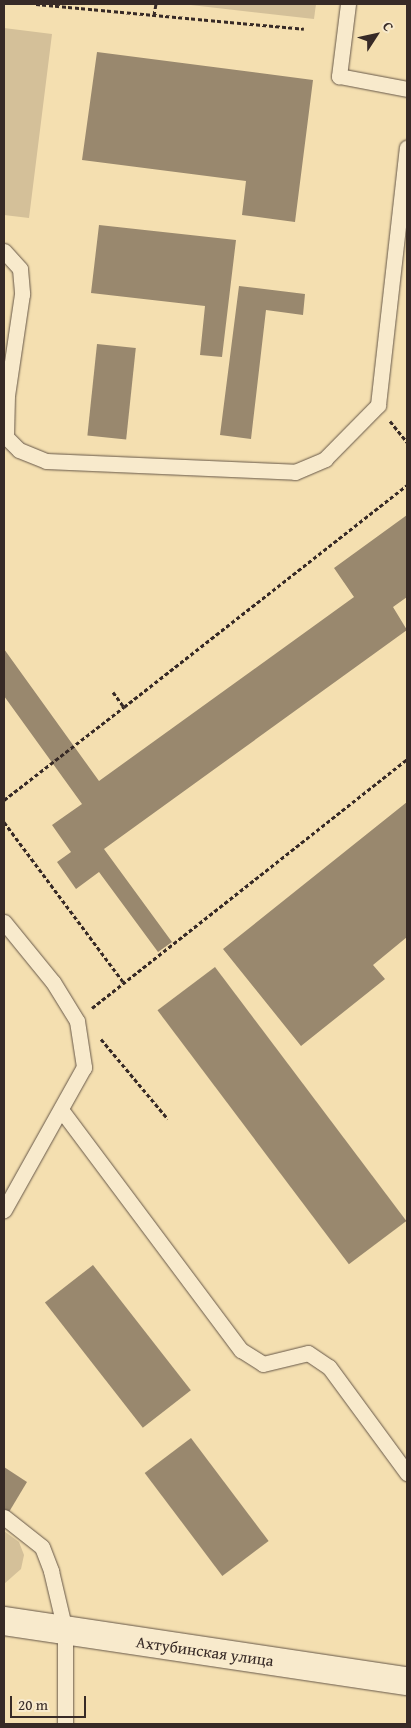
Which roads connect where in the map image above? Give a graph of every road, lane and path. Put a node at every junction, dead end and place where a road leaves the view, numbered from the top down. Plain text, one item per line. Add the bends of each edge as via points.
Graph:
1 (36, 4) edge
2 (156, 4) edge
3 (348, 4) edge
4 (154, 14) junction
5 (304, 29) dead end
6 (407, 89) edge
7 (407, 148) edge
8 (4, 251) edge
9 (379, 407) junction
10 (407, 442) edge
11 (407, 485) edge
12 (113, 692) dead end
13 (124, 707) junction
14 (407, 759) edge
15 (4, 800) edge
16 (4, 822) edge
17 (4, 922) edge
18 (124, 983) junction
19 (88, 1011) dead end
20 (94, 1031) dead end
21 (62, 1111) junction
22 (168, 1119) dead end
23 (4, 1210) edge
24 (407, 1473) edge
25 (4, 1517) edge
26 (4, 1621) edge
27 (65, 1630) junction
28 (407, 1681) edge
29 (65, 1724) edge

1 - 4 path
2 - 4 path
3 - 6 lane via 339,76
4 - 5 path
7 - 9 lane
8 - 9 lane via 20,269 6,437 19,450 46,461 295,472 324,459
9 - 10 path
11 - 13 path
12 - 13 path
13 - 15 path
14 - 18 path
16 - 18 path
17 - 21 lane via 53,982 77,1021 84,1067
18 - 19 path
20 - 22 path
21 - 23 lane
21 - 24 lane via 241,1350 263,1364 308,1353 329,1367
25 - 27 lane via 42,1547
26 - 27 street, Ахтубинская улица
27 - 28 street, Ахтубинская улица
27 - 29 lane

